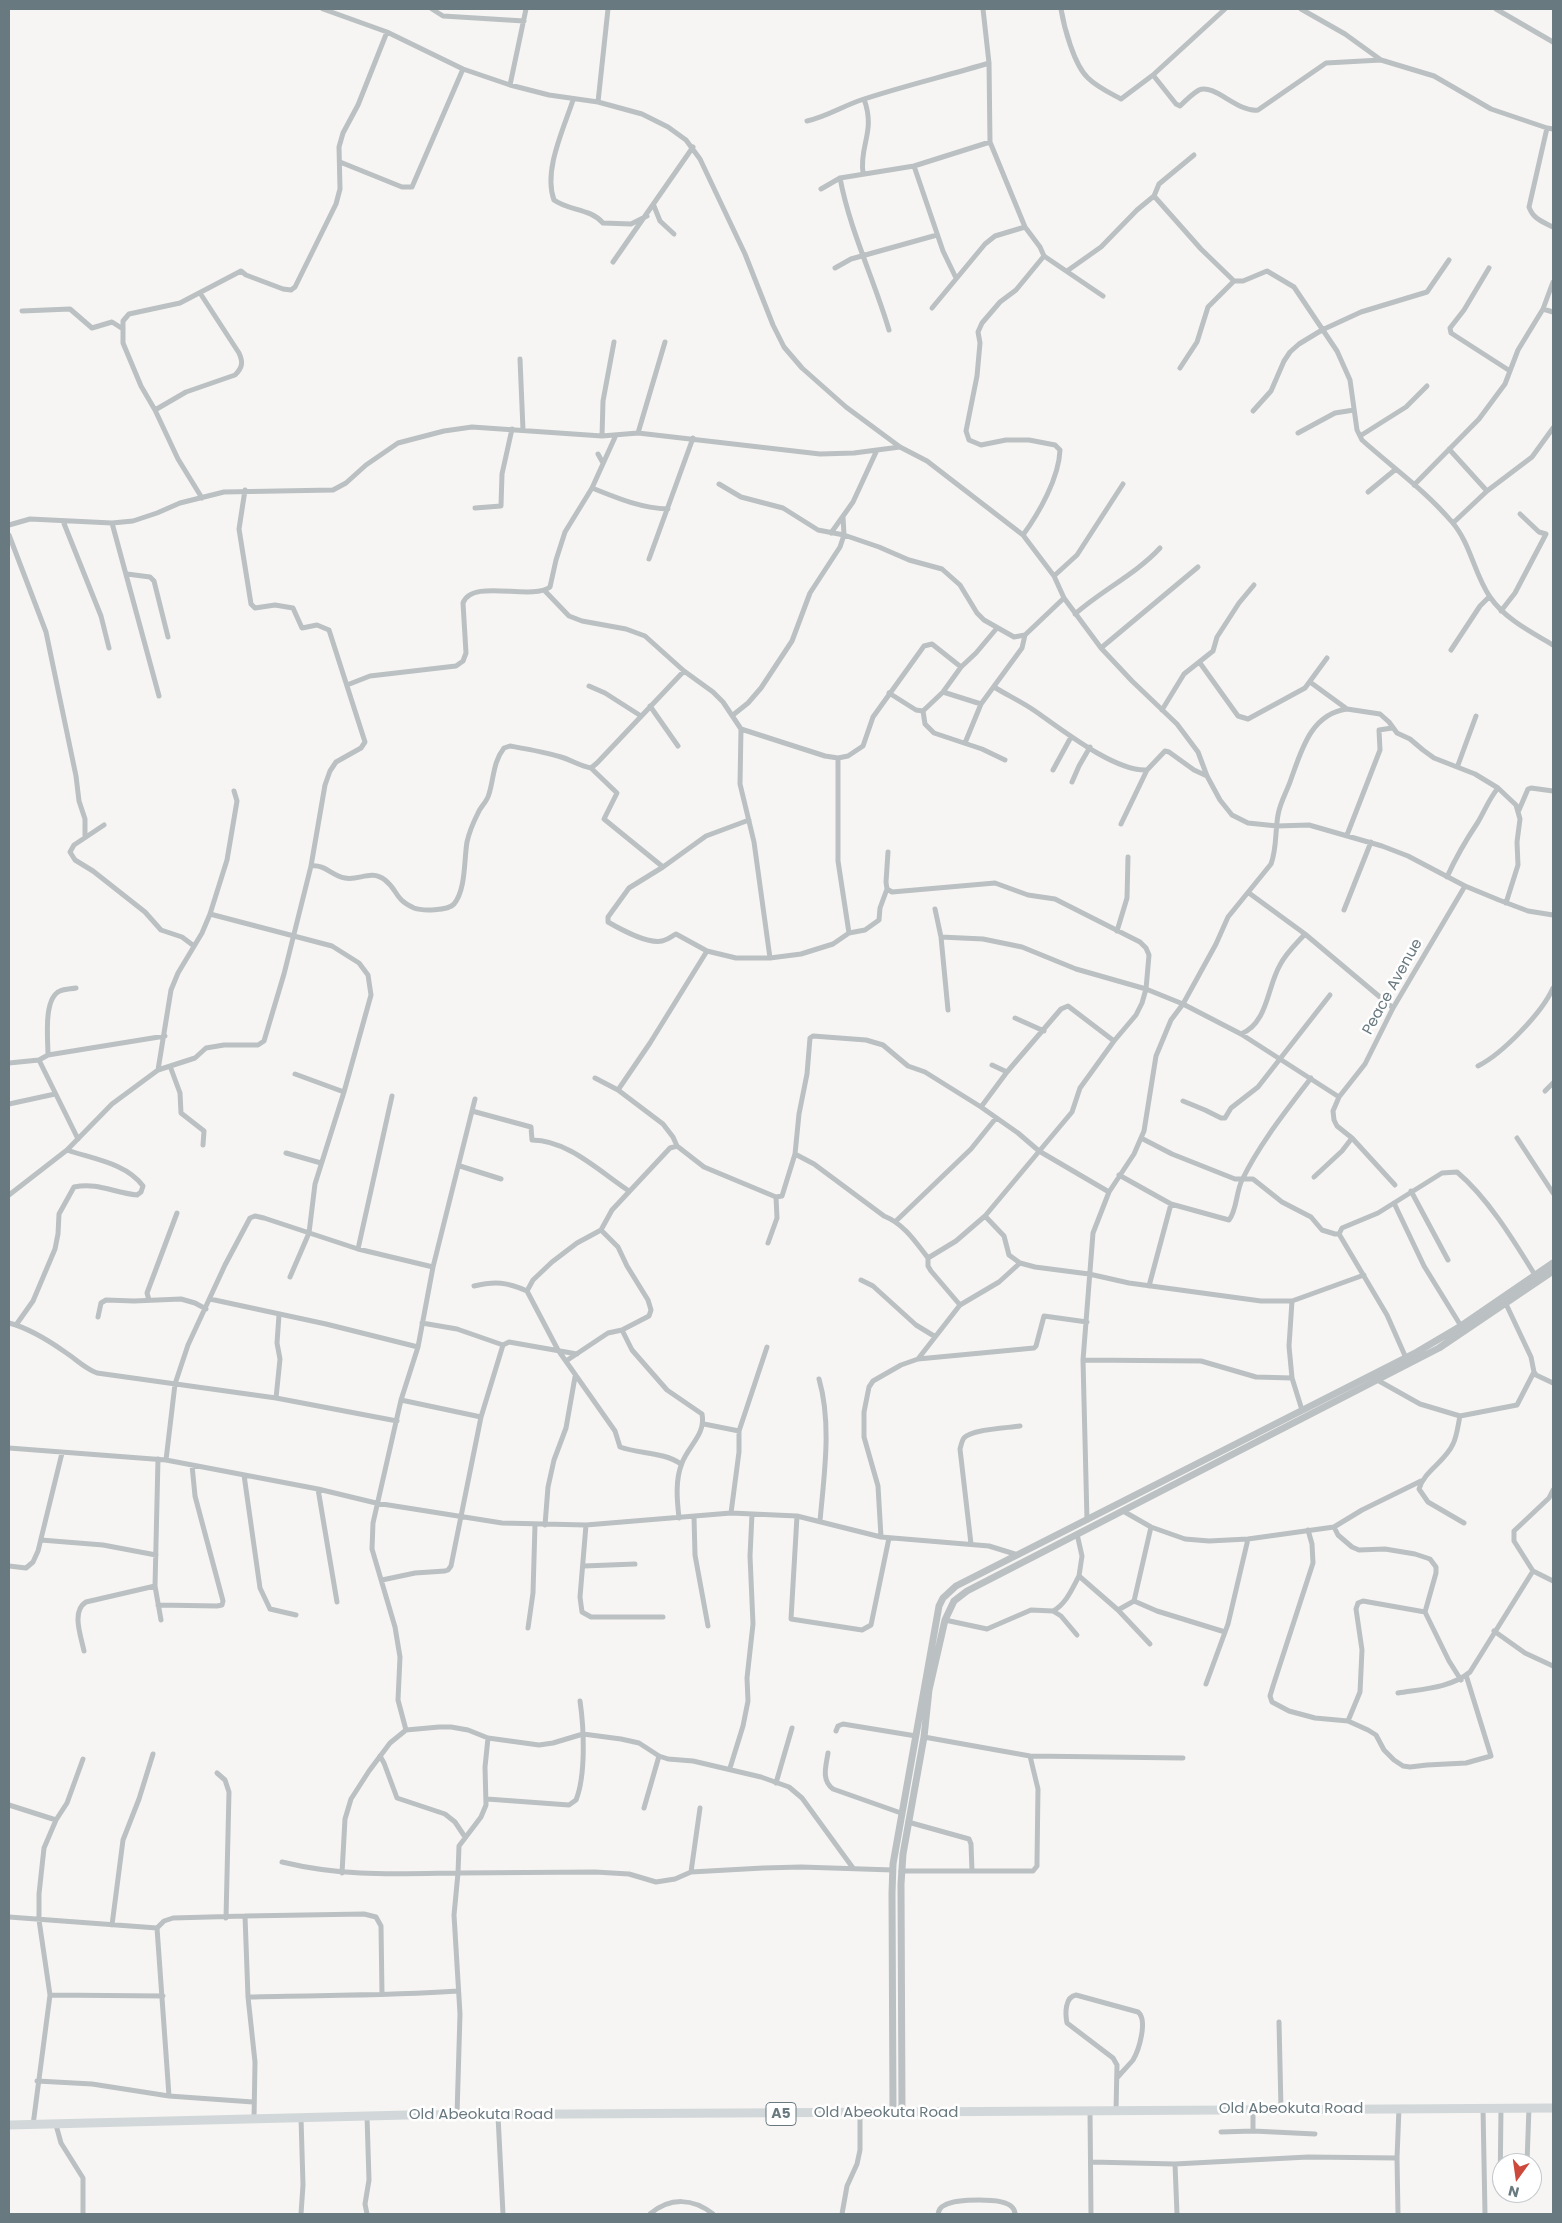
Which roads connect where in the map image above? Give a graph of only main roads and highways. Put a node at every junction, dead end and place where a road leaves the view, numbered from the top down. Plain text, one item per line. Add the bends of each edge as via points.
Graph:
1 (1553, 2108) edge
2 (9, 2125) edge

1 - 2 highway, Old Abeokuta Road / A5 via 457,2115

